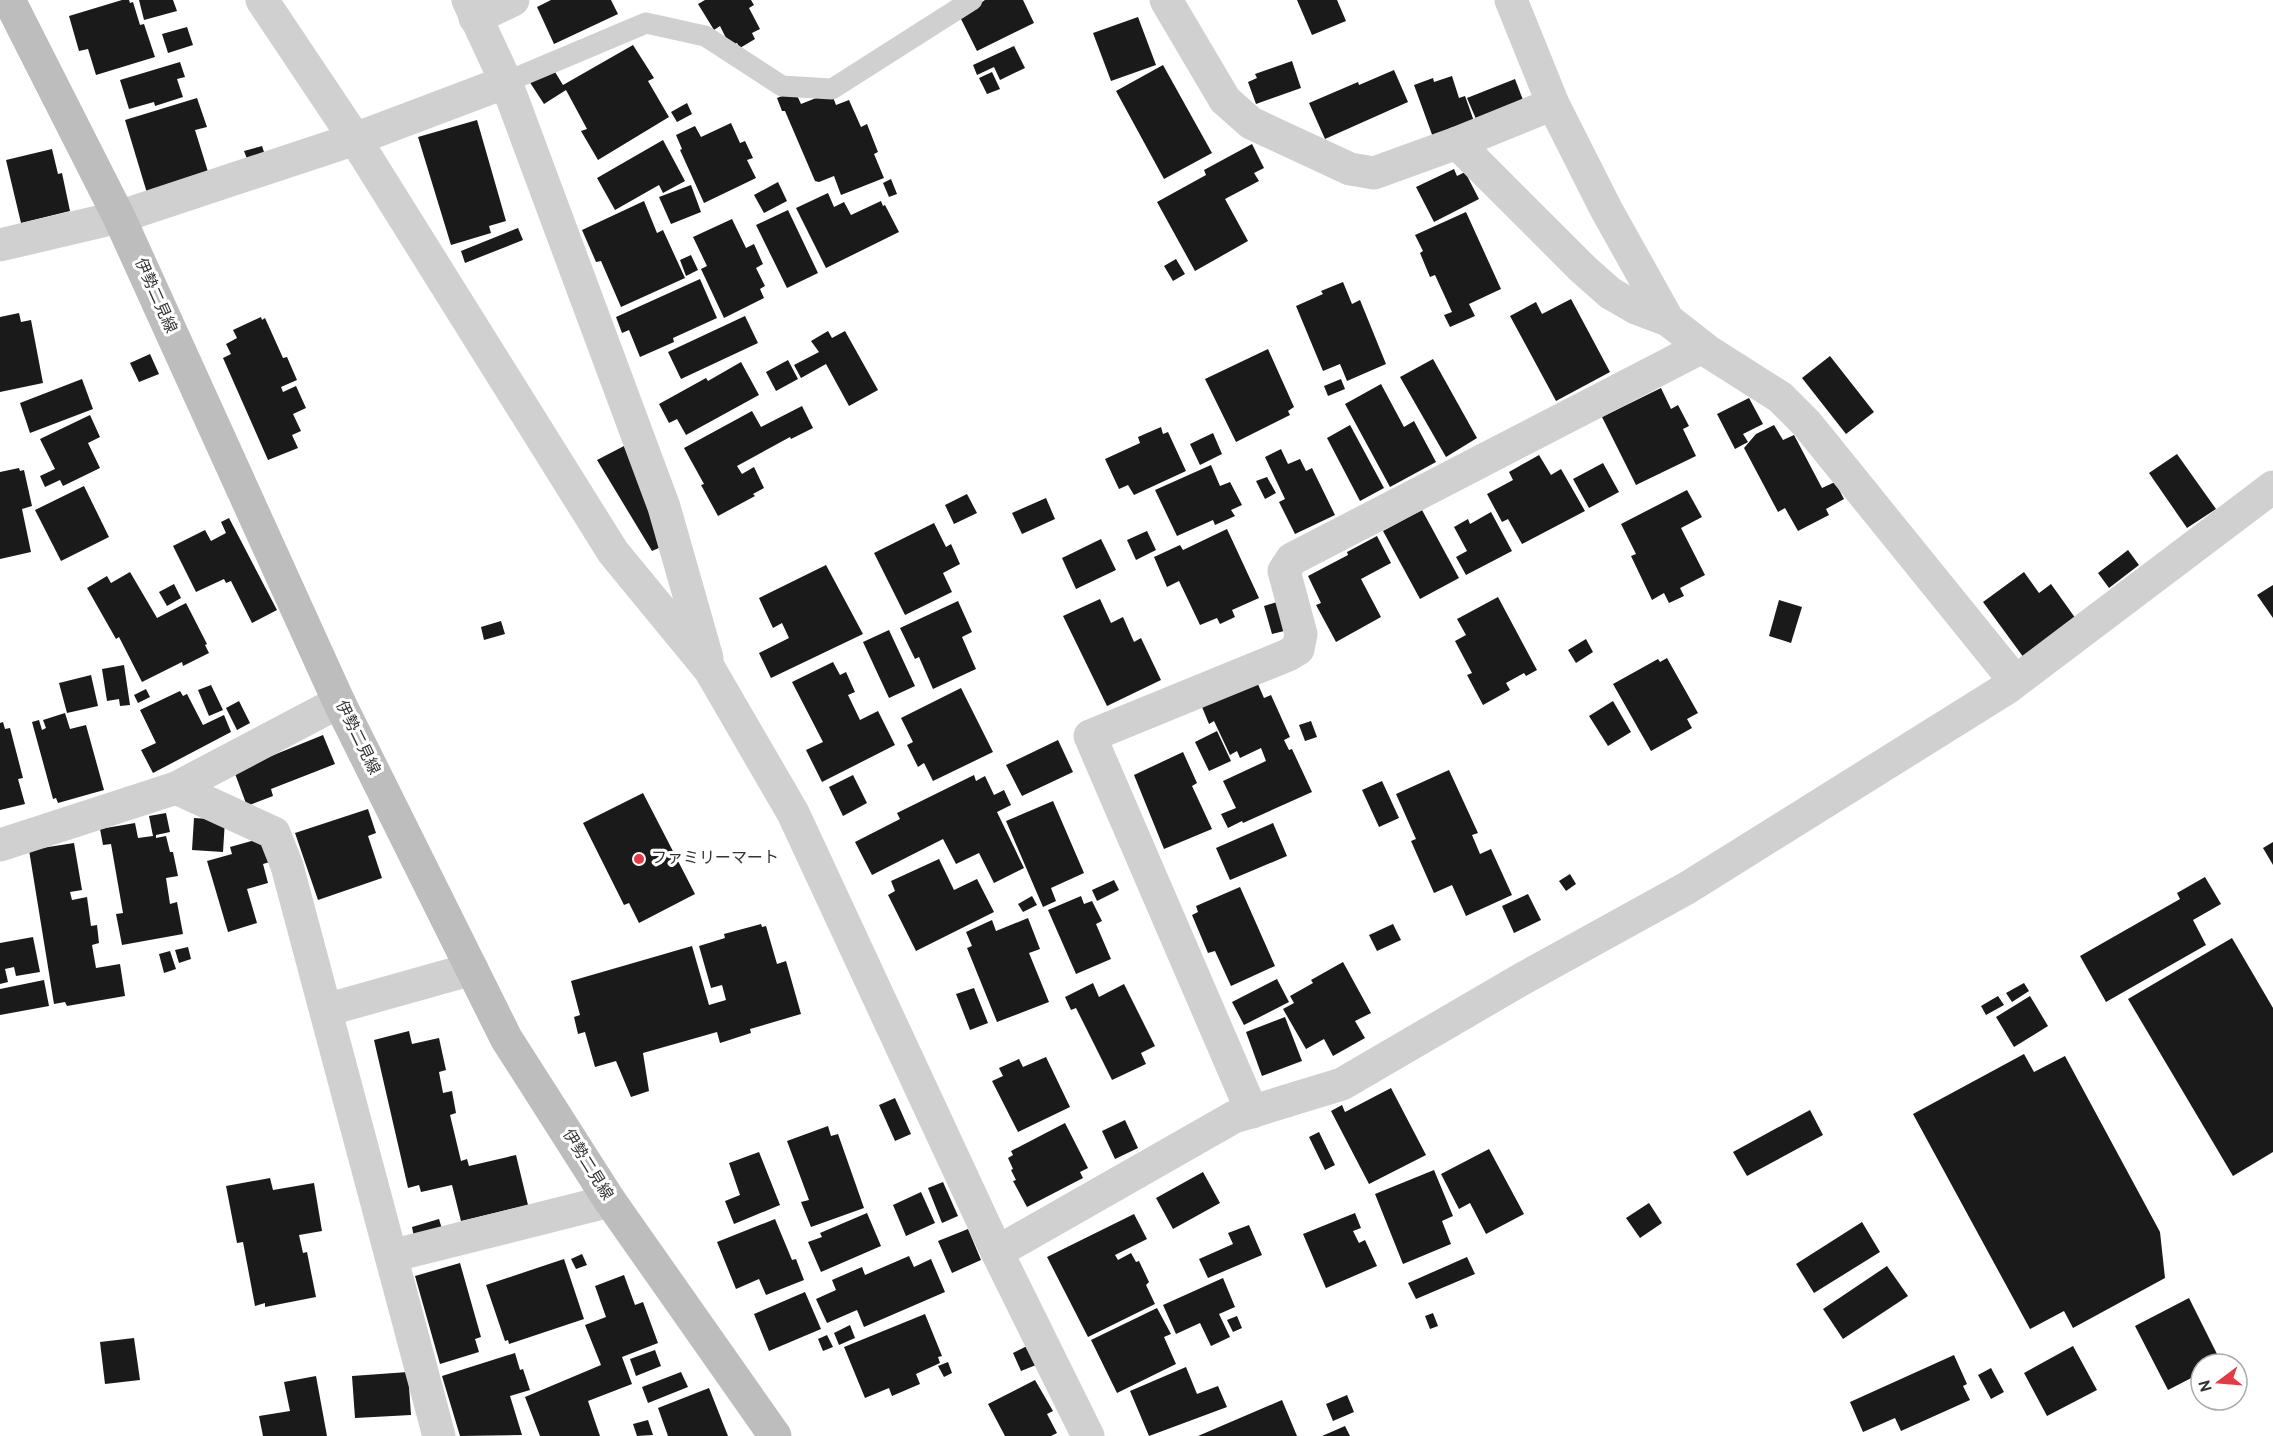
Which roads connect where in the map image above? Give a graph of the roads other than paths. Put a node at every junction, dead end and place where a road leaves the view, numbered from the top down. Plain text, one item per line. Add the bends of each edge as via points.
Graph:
1 (9, 0) edge
2 (262, 0) edge
3 (513, 0) edge
4 (972, 0) edge
5 (1166, 0) edge
6 (1511, 0) edge
7 (472, 9) edge
8 (506, 82) junction
9 (1553, 104) junction
10 (355, 139) junction
11 (1457, 143) junction
12 (119, 217) junction
13 (0, 244) edge
14 (1668, 320) junction
15 (1702, 347) junction
16 (2273, 487) edge
17 (710, 670) junction
18 (2015, 681) junction
19 (339, 702) junction
20 (176, 788) junction
21 (0, 845) edge
22 (472, 969) junction
23 (326, 1010) junction
24 (1252, 1112) junction
25 (610, 1201) junction
26 (997, 1252) junction
27 (391, 1256) junction
28 (439, 1436) edge
29 (775, 1436) edge
30 (1089, 1436) edge

1 - 12 main road, 伊勢二見線
2 - 10 street
3 - 7 street
4 - 8 lane via 832,89 782,86 705,36 646,23
5 - 11 street via 1225,100 1251,123 1350,169 1374,173
6 - 9 street
7 - 8 street
8 - 10 street
8 - 17 street via 664,507
9 - 11 street
9 - 14 street
10 - 12 street
10 - 17 street via 613,552
11 - 14 street via 1610,293
12 - 13 street
12 - 19 main road, 伊勢二見線
14 - 15 street
15 - 18 street via 1780,397 1807,424
15 - 24 street via 1292,559 1284,571 1301,634 1298,649 1090,736
16 - 18 street
17 - 26 street via 793,813
18 - 24 street via 1686,888 1342,1084
19 - 20 street
19 - 22 main road, 伊勢二見線
20 - 21 street
20 - 23 street via 274,833 287,866
22 - 23 street
22 - 25 main road, 伊勢二見線 via 506,1038
23 - 27 street
24 - 26 street via 1234,1117
25 - 27 street
25 - 29 main road, 伊勢二見線
26 - 30 street
27 - 28 street

